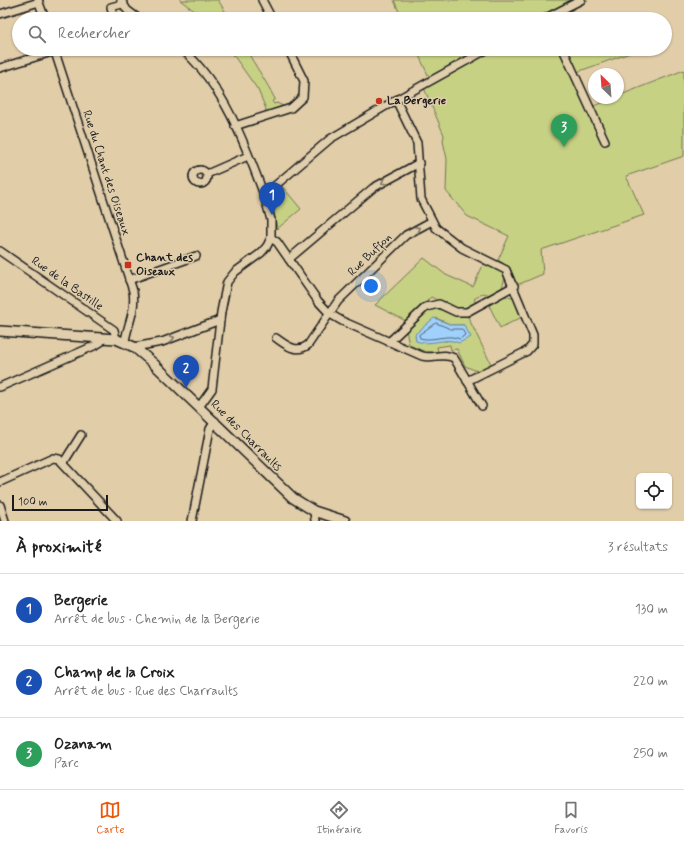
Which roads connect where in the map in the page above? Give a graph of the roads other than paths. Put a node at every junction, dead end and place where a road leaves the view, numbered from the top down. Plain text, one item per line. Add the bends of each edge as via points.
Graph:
1 (262, 0) edge
2 (582, 0) edge
3 (39, 1) edge
4 (122, 2) edge
5 (42, 12) edge
6 (111, 12) edge
7 (132, 12) edge
8 (268, 12) edge
9 (559, 12) edge
10 (0, 14) edge
11 (37, 56) edge
12 (57, 56) edge
13 (189, 56) edge
14 (292, 56) edge
15 (475, 56) edge
16 (566, 56) edge
17 (0, 68) edge
18 (396, 100) junction
19 (235, 126) junction
20 (605, 141) dead end
21 (248, 156) junction
22 (418, 163) junction
23 (207, 174) dead end
24 (264, 196) junction
25 (432, 221) junction
26 (271, 238) junction
27 (0, 250) edge
28 (196, 256) dead end
29 (289, 259) junction
30 (129, 280) junction
31 (514, 286) junction
32 (330, 314) junction
33 (220, 320) junction
34 (127, 327) junction
35 (0, 331) edge
36 (102, 338) junction
37 (119, 338) junction
38 (276, 338) dead end
39 (389, 342) junction
40 (134, 347) junction
41 (467, 381) junction
42 (0, 387) edge
43 (482, 406) dead end
44 (199, 407) junction
45 (215, 421) junction
46 (80, 435) dead end
47 (64, 462) junction
48 (0, 482) edge
49 (0, 505) edge
50 (314, 511) junction
51 (5, 521) edge
52 (117, 521) edge
53 (192, 521) edge
54 (315, 521) edge
55 (346, 521) edge

1 - 8 street
2 - 9 street
3 - 5 street
3 - 10 street
4 - 6 street via 110,8
4 - 7 street
11 - 17 street
12 - 30 street, Rue du Chant des Oiseaux
13 - 19 street via 210,79
14 - 19 street via 304,81 303,96 291,108
15 - 18 street
16 - 20 street
18 - 22 street via 417,143
18 - 24 street via 330,139
19 - 21 street
21 - 23 street
21 - 24 street
22 - 25 street via 421,199
22 -> 29 street via 373,188
24 - 26 street via 271,220
25 - 31 street via 436,228 462,248 502,266
32 -> 25 street, Rue Buffon via 338,301 406,235
26 - 29 street
26 - 33 street via 261,253 230,276 225,288
27 - 37 street, Rue de la Bastille via 114,330
28 - 30 street
29 - 32 street
30 - 34 street, Rue du Chant des Oiseaux via 135,301
31 - 39 street via 467,312 456,312 439,304 426,307
31 - 41 street via 533,335 533,344 527,351
32 - 38 street, Rue Buffon via 308,345 303,348 293,349
32 - 39 street
40 -> 33 street via 162,342
33 - 44 street via 212,389
34 - 37 street, Rue du Chant des Oiseaux
34 - 37 street
35 - 36 street, Rue des Charraults
36 - 37 street, Rue des Charraults
36 - 42 street via 96,345
37 - 40 street, Rue des Charraults
39 - 41 street via 426,358 450,356 458,362
40 - 44 street, Rue des Charraults
41 - 43 street
44 - 45 street, Rue des Charraults
45 - 50 street, Rue des Charraults via 284,490
45 - 53 street via 210,429
46 - 47 street
47 - 48 street via 59,458 53,458
47 - 52 street
49 - 51 street
50 - 54 street
50 - 55 street, Rue des Charraults

